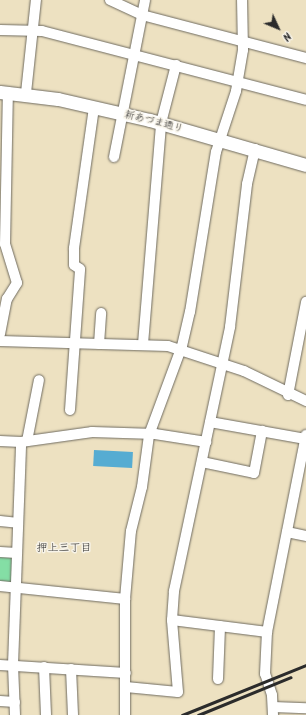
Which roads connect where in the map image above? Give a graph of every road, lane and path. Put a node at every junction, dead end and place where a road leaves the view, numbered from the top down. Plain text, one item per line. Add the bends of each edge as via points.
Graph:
1 (36, 0) edge
2 (110, 0) edge
3 (145, 0) edge
4 (242, 0) edge
5 (142, 15) junction
6 (32, 29) junction
7 (0, 30) edge
8 (244, 42) junction
9 (133, 55) junction
10 (306, 58) edge
11 (176, 66) junction
12 (237, 82) junction
13 (4, 92) edge
14 (26, 93) junction
15 (306, 100) edge
16 (94, 107) junction
17 (120, 113) junction
18 (161, 123) junction
19 (221, 140) junction
20 (255, 149) junction
21 (114, 157) dead end
22 (306, 165) edge
23 (3, 208) edge
24 (3, 244) edge
25 (306, 302) edge
26 (101, 313) dead end
27 (0, 334) edge
28 (0, 341) edge
29 (75, 344) junction
30 (99, 344) junction
31 (142, 344) junction
32 (180, 349) junction
33 (222, 363) junction
34 (39, 380) dead end
35 (288, 395) junction
36 (306, 401) edge
37 (70, 410) dead end
38 (210, 422) junction
39 (262, 431) junction
40 (149, 435) junction
41 (306, 437) edge
42 (0, 441) edge
43 (24, 441) junction
44 (206, 442) junction
45 (202, 462) junction
46 (0, 521) edge
47 (18, 522) junction
48 (287, 532) junction
49 (306, 536) edge
50 (0, 552) edge
51 (17, 553) junction
52 (0, 586) edge
53 (16, 587) junction
54 (125, 599) junction
55 (172, 620) junction
56 (220, 626) junction
57 (267, 632) junction
58 (0, 665) edge
59 (13, 665) junction
60 (44, 667) junction
61 (71, 669) junction
62 (126, 673) junction
63 (218, 679) dead end
64 (126, 687) junction
65 (0, 701) edge
66 (15, 702) junction
67 (306, 708) edge
68 (272, 711) edge
69 (15, 715) edge
70 (46, 715) edge
71 (73, 715) edge
72 (125, 715) edge

1 - 6 street
2 - 5 street
3 - 5 street
4 - 8 street
5 - 8 street
5 - 9 street
6 - 7 street
6 - 9 street
6 - 14 street
8 - 10 street
8 - 12 street
9 - 11 street
9 - 17 street
11 - 12 street
11 - 18 street
12 - 15 street
12 - 19 street
13 - 14 street, 新あづま通り
13 - 23 street
14 - 16 street, 新あづま通り
16 - 17 street, 新あづま通り
16 - 29 street via 74,248 74,265 80,269
17 - 18 street, 新あづま通り
17 - 21 street
18 - 19 street, 新あづま通り
18 - 31 street
19 - 20 street, 新あづま通り
19 - 32 street via 216,152 190,312
20 - 22 street, 新あづま通り
20 - 33 street
23 - 24 street
24 - 27 street via 17,283 7,299
25 - 35 street
26 - 30 street
28 - 29 street
29 - 30 street
29 - 37 street
30 - 31 street
31 - 32 street
32 - 33 street
32 - 40 street
33 - 35 street
33 - 38 street
34 - 43 street
35 - 36 street
38 - 39 street
38 - 44 street
39 - 41 street
39 - 45 street via 254,473
40 - 43 street via 92,432
40 - 44 street
40 - 54 street via 142,488 131,531
41 - 48 street
42 - 43 street
43 - 47 street
44 - 45 street
45 - 55 street via 177,576
46 - 47 street
47 - 51 street
48 - 49 street
48 - 57 street
50 - 51 street
51 - 53 street
52 - 53 street
53 - 54 street
53 - 59 street
54 - 62 street
55 - 56 street
55 - 64 street via 178,692
56 - 57 street
56 - 63 street
57 - 68 street via 265,674
58 - 59 street
59 - 60 street
59 - 66 street
60 - 61 street
60 - 70 street
61 - 62 street
61 - 71 street
62 - 64 street
64 - 72 street
65 - 66 street
66 - 69 street
67 - 68 street

